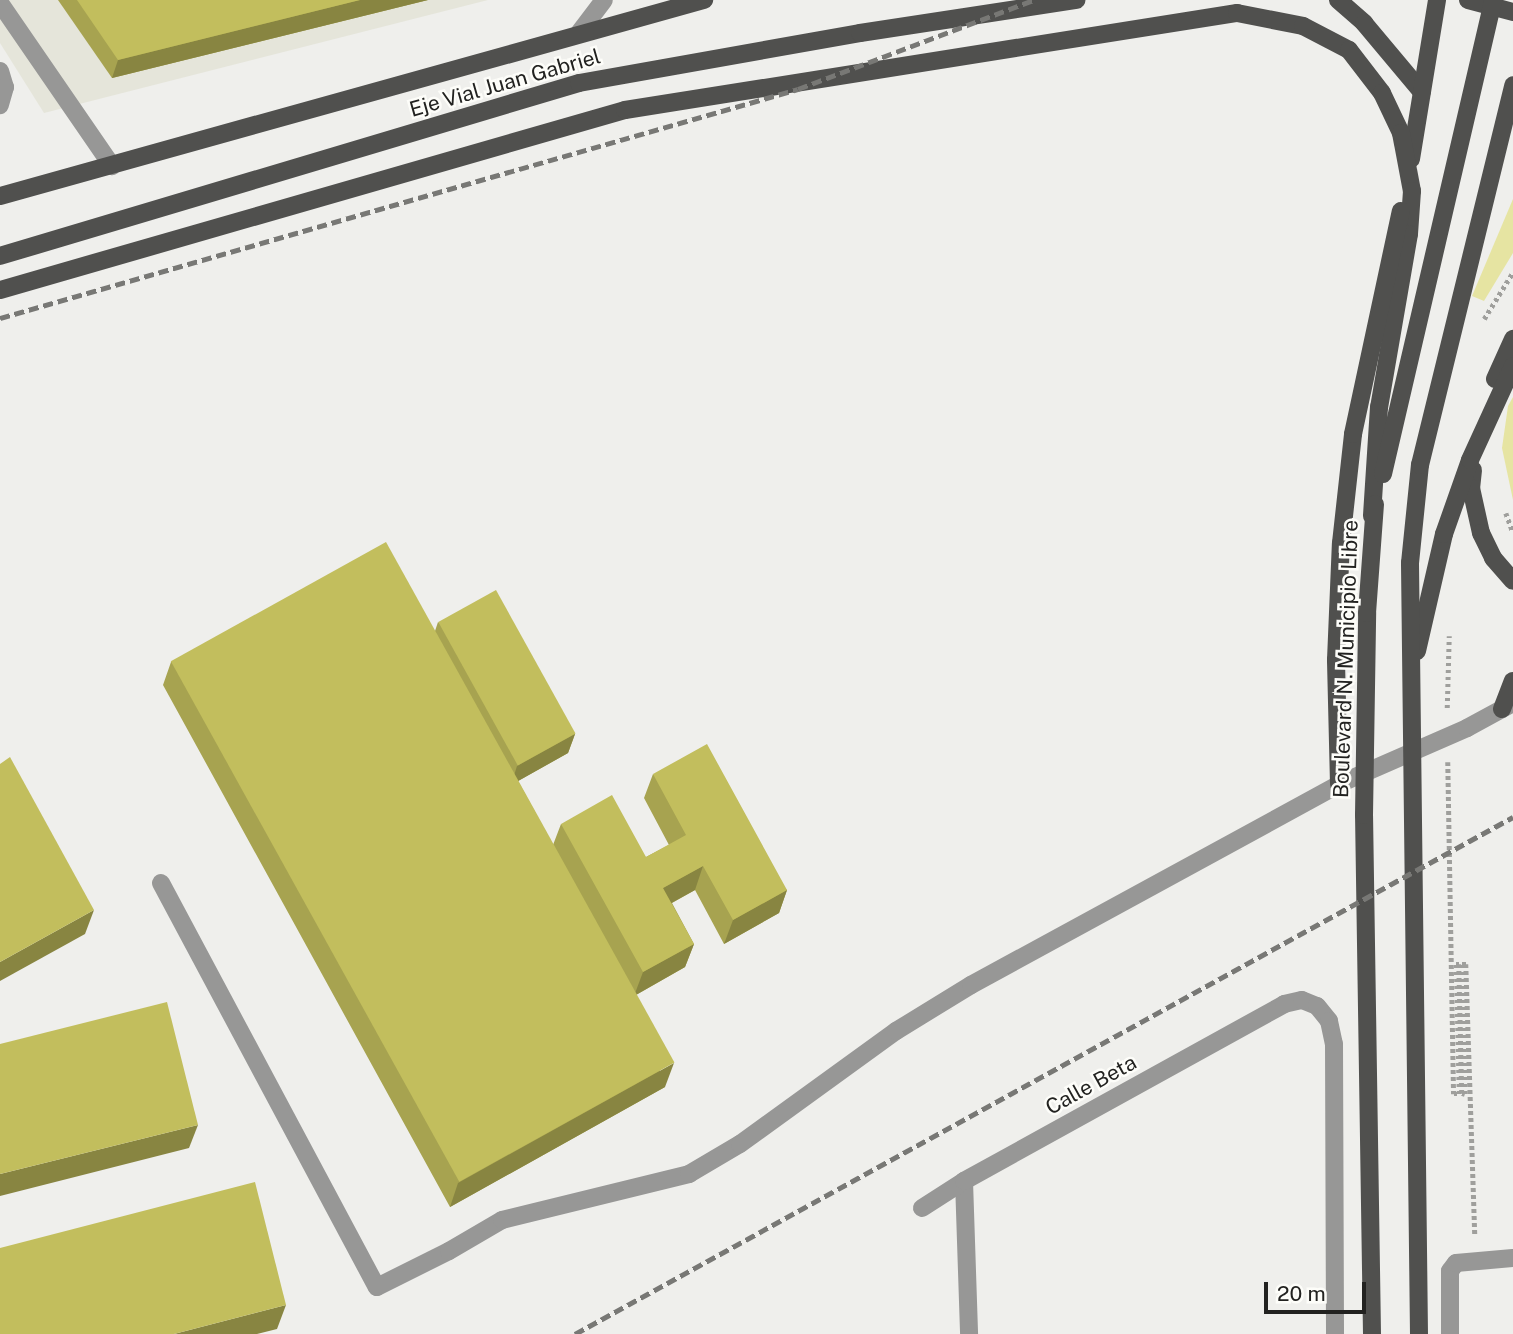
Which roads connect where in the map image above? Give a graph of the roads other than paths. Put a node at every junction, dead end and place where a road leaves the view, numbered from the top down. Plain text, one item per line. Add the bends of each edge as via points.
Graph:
1 (604, 0) edge
2 (704, 0) edge
3 (1076, 0) edge
4 (1338, 0) edge
5 (1437, 0) edge
6 (1468, 0) edge
7 (1493, 0) edge
8 (0, 3) edge
9 (1513, 12) edge
10 (579, 33) junction
11 (0, 72) edge
12 (1513, 85) edge
13 (1422, 92) junction
14 (0, 105) edge
15 (112, 166) junction
16 (0, 196) edge
17 (0, 256) edge
18 (0, 290) edge
19 (1513, 339) edge
20 (1513, 366) edge
21 (1372, 516) junction
22 (1511, 582) edge
23 (1513, 681) edge
24 (1410, 682) junction
25 (1508, 706) edge
26 (1339, 784) junction
27 (161, 883) dead end
28 (964, 1181) junction
29 (922, 1208) dead end
30 (1513, 1258) edge
31 (969, 1334) edge
32 (1335, 1334) edge
33 (1372, 1334) edge
34 (1419, 1334) edge
35 (1450, 1334) edge

1 - 10 street
2 - 10 main road, Eje Vial Juan Gabriel
3 - 17 main road, Eje Vial Juan Gabriel via 579,83
4 - 13 main road via 1364,23
5 - 13 main road
6 - 9 main road
7 - 21 main road, Boulevard N. Municipio Libre
8 - 15 street
10 - 15 main road, Eje Vial Juan Gabriel
11 - 14 street via 5,87
12 - 24 main road via 1420,465 1410,563
13 - 26 main road via 1390,273 1353,434 1341,543 1336,660
15 - 16 main road, Eje Vial Juan Gabriel
18 - 21 main road via 625,110 1237,13 1303,26 1349,50 1382,93 1401,133 1412,191 1409,234 1379,407
19 - 22 main road via 1479,423 1471,488 1481,533
20 - 24 main road via 1470,460 1444,534
21 - 33 main road, Boulevard N. Municipio Libre via 1364,816
23 - 25 main road
24 - 34 main road
25 - 26 street
26 - 27 street via 971,985 896,1031 740,1144 689,1174 502,1220 377,1287
28 - 29 street, Calle Beta
28 - 31 street
28 - 32 street, Calle Beta via 1284,1004 1301,1000 1317,1006 1329,1021 1334,1044
30 - 35 street via 1476,1260 1457,1264 1450,1271

